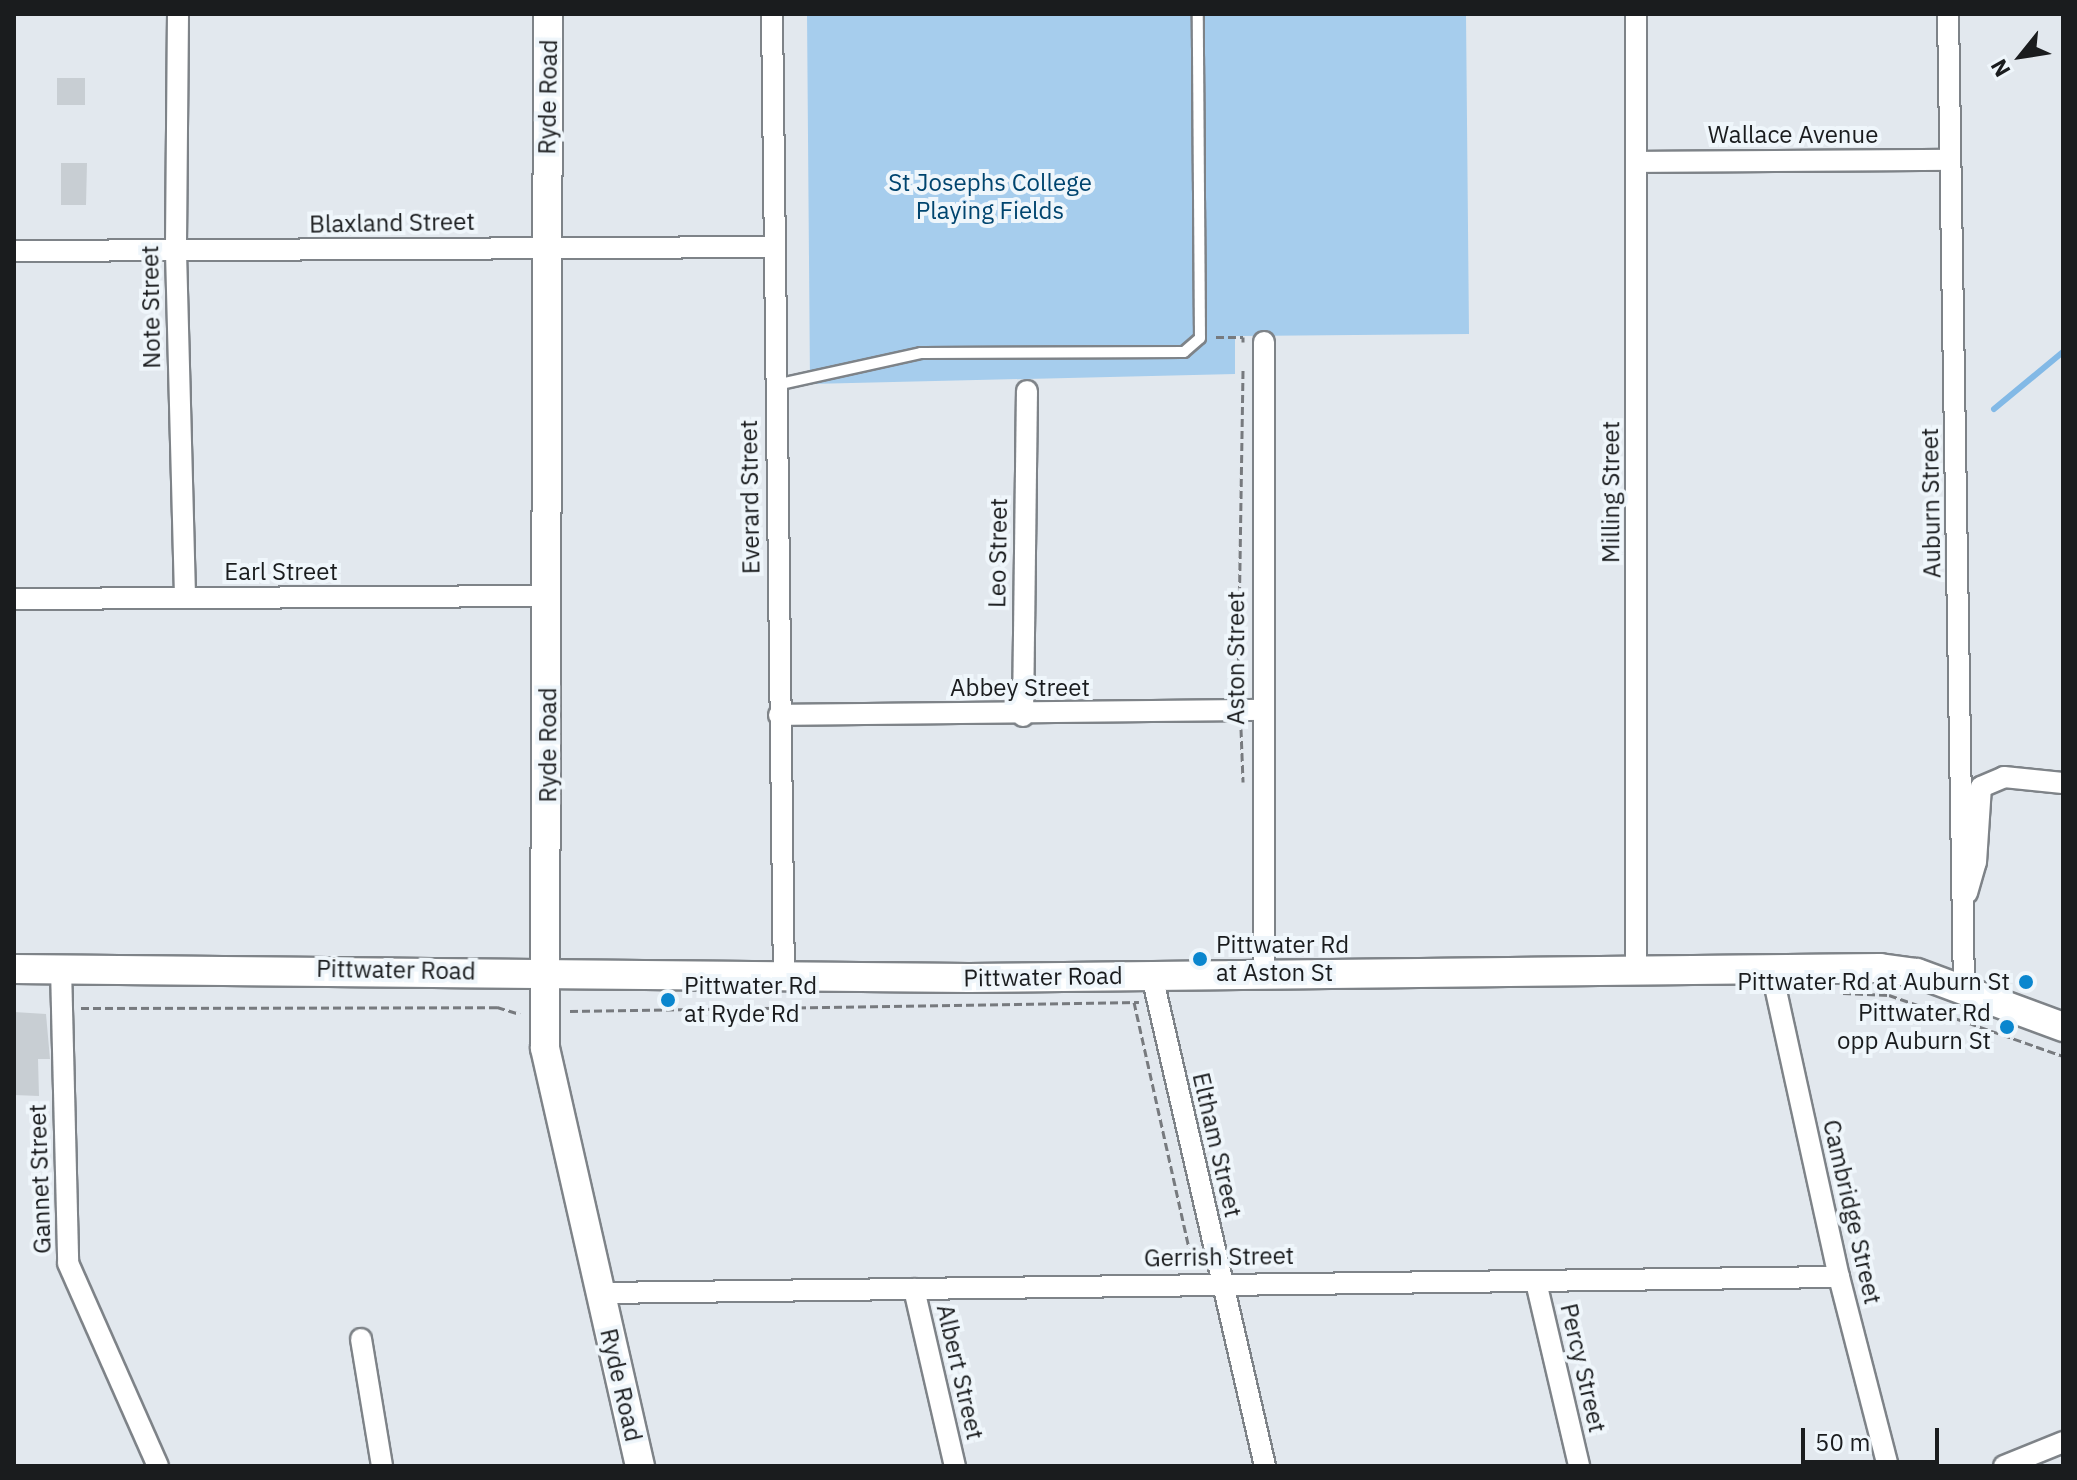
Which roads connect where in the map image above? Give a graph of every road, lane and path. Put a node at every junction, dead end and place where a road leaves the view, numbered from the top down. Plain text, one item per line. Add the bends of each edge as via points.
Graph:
1 (178, 14) edge
2 (548, 14) edge
3 (772, 14) edge
4 (1198, 14) edge
5 (1636, 14) edge
6 (1948, 14) edge
7 (1948, 160) junction
8 (1638, 162) junction
9 (546, 247) junction
10 (771, 247) junction
11 (14, 251) edge
12 (176, 252) junction
13 (1200, 338) junction
14 (1264, 342) dead end
15 (1243, 353) dead end
16 (1243, 368) dead end
17 (774, 385) junction
18 (1027, 391) dead end
19 (549, 596) junction
20 (185, 598) junction
21 (14, 599) edge
22 (1238, 710) junction
23 (1261, 710) junction
24 (779, 715) junction
25 (1023, 716) junction
26 (2063, 783) edge
27 (1243, 796) dead end
28 (1960, 914) junction
29 (61, 968) junction
30 (1771, 968) junction
31 (14, 969) edge
32 (1636, 970) junction
33 (544, 971) junction
34 (1264, 975) junction
35 (1152, 976) junction
36 (784, 978) junction
37 (1964, 991) junction
38 (1828, 993) dead end
39 (570, 1007) dead end
40 (62, 1008) junction
41 (514, 1015) dead end
42 (2063, 1027) edge
43 (2063, 1056) edge
44 (1192, 1262) dead end
45 (1839, 1277) junction
46 (1222, 1281) junction
47 (1536, 1282) junction
48 (914, 1289) junction
49 (600, 1293) junction
50 (361, 1339) dead end
51 (2063, 1442) edge
52 (158, 1466) edge
53 (382, 1466) edge
54 (640, 1466) edge
55 (955, 1466) edge
56 (1265, 1466) edge
57 (1579, 1466) edge
58 (1888, 1466) edge
59 (2004, 1466) edge

1 - 12 street, Note Street
2 - 9 main road, Ryde Road
3 - 10 street, Everard Street
4 - 13 lane
5 - 8 street, Milling Street
6 - 7 street, Auburn Street
7 - 8 street, Wallace Avenue
7 - 28 street, Auburn Street via 1960,623
8 - 32 street, Milling Street
9 - 10 street, Blaxland Street
9 - 12 street, Blaxland Street
9 - 19 main road, Ryde Road
10 - 17 street, Everard Street
11 - 12 street, Blaxland Street
12 - 20 street, Note Street
13 - 15 path via 1243,337
13 - 17 lane via 1184,352 921,353
14 - 23 street, Aston Street
16 - 22 path
17 - 24 street, Everard Street
18 - 25 street, Leo Street
19 - 20 street, Earl Street
19 - 33 main road, Ryde Road
20 - 21 street, Earl Street
22 - 23 street, Abbey Street
22 - 25 street, Abbey Street
22 - 27 path
23 - 34 street, Aston Street
24 - 25 street, Abbey Street
24 - 36 street, Everard Street
26 - 28 street via 2004,777 1981,787 1976,862
28 - 37 street, Auburn Street
29 - 31 main road, Pittwater Road
29 - 33 main road, Pittwater Road
29 - 40 street, Gannet Street
30 - 32 main road, Pittwater Road
30 - 37 main road, Pittwater Road via 1897,969
30 - 45 street, Cambridge Street
32 - 34 main road, Pittwater Road
33 - 36 main road, Pittwater Road
33 - 49 main road, Ryde Road via 545,1048
34 - 35 main road, Pittwater Road
35 - 36 main road, Pittwater Road
35 - 46 street, Eltham Street
37 - 42 main road, Pittwater Road
38 - 43 path via 1889,995
39 - 44 path, Eltham Street via 1135,1002
40 - 41 path via 497,1007
40 - 52 street, Gannet Street via 68,1263
45 - 47 street, Gerrish Street
45 - 58 street, Cambridge Street
46 - 47 street, Gerrish Street
46 - 48 street, Gerrish Street
46 - 56 street, Eltham Street
47 - 57 street, Percy Street
48 - 49 street, Gerrish Street
48 - 55 street, Albert Street
49 - 54 main road, Ryde Road
50 - 53 street
51 - 59 street

